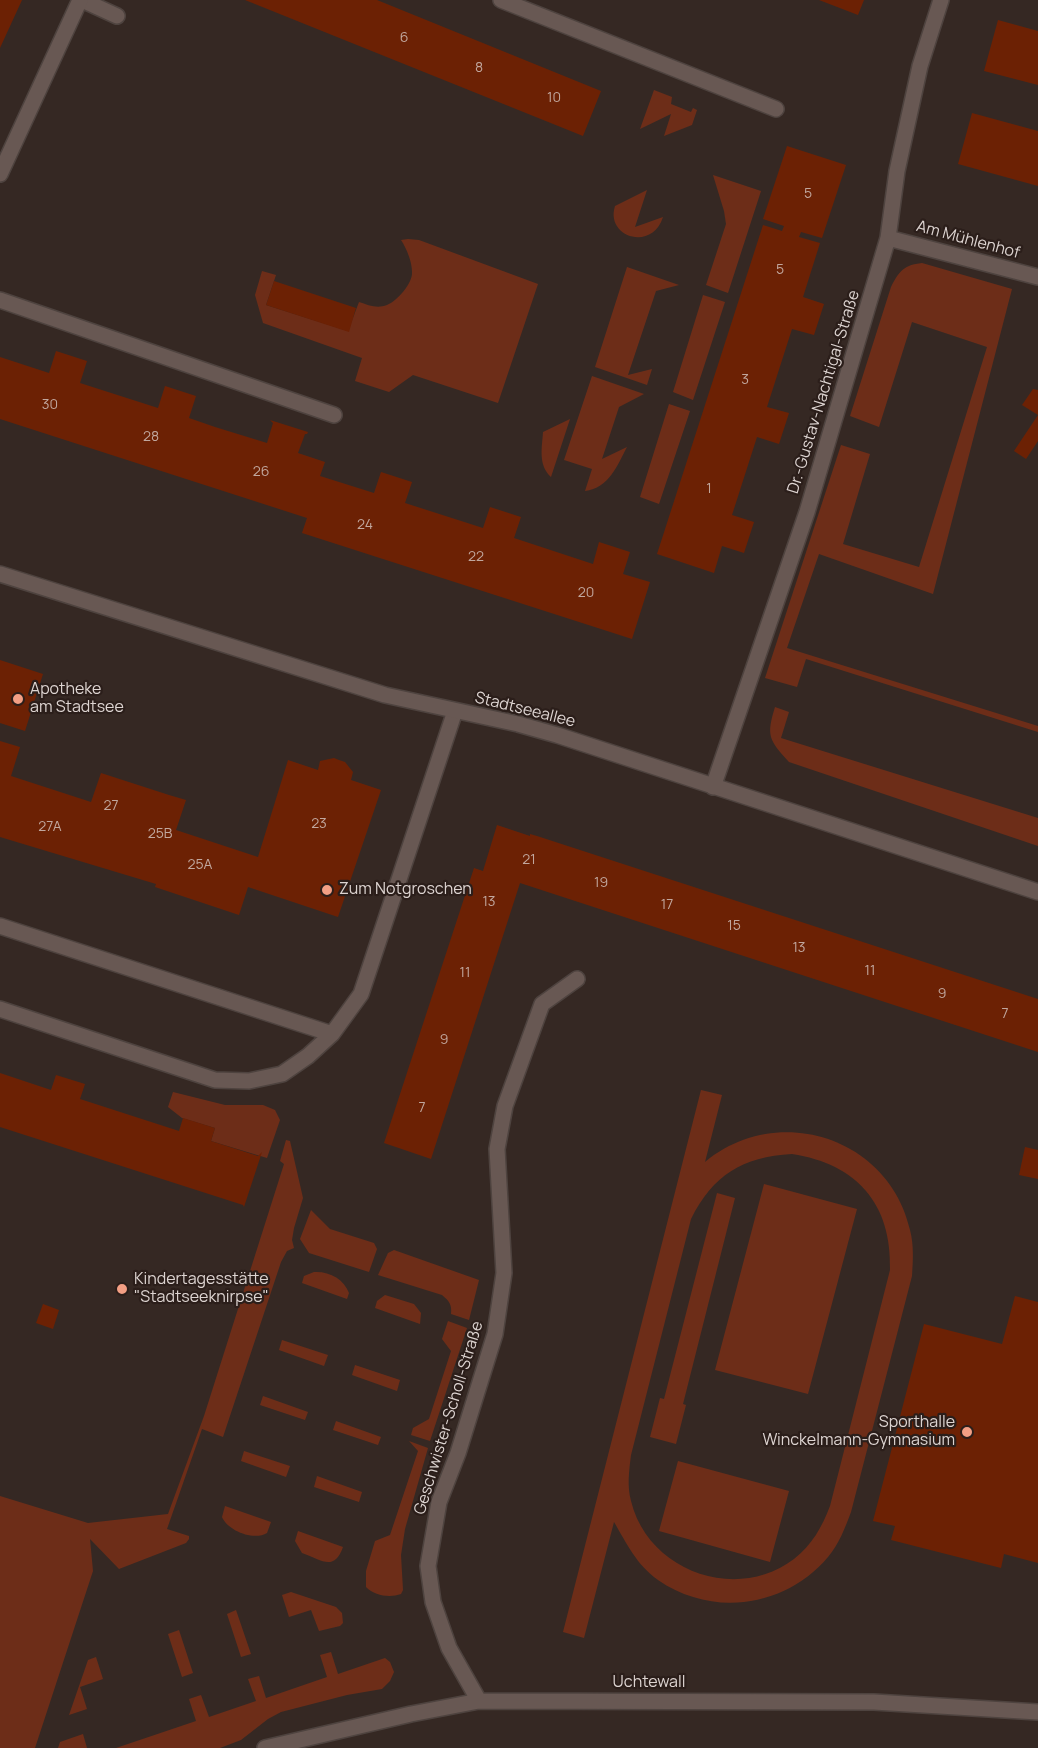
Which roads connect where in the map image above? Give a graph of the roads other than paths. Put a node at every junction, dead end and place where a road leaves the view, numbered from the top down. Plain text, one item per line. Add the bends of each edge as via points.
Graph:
1 (81, 0) edge
2 (501, 0) edge
3 (941, 0) edge
4 (117, 16) dead end
5 (776, 109) dead end
6 (0, 174) edge
7 (888, 238) junction
8 (1038, 276) edge
9 (0, 300) edge
10 (334, 415) dead end
11 (0, 574) edge
12 (455, 711) junction
13 (713, 787) junction
14 (1038, 892) edge
15 (0, 926) edge
16 (577, 979) dead end
17 (0, 1009) edge
18 (332, 1034) junction
19 (479, 1701) junction
20 (1038, 1712) edge
21 (265, 1748) edge

1 - 4 street
1 - 6 street
2 - 5 street
3 - 7 street, Dr.-Gustav-Nachtigal-Straße via 922,56 897,171
7 - 8 street, Am Mühlenhof
7 - 13 street, Dr.-Gustav-Nachtigal-Straße via 807,512
9 - 10 street
11 - 12 street, Stadtseeallee via 385,695
12 - 13 street, Stadtseeallee via 557,735
12 - 18 street via 361,994
13 - 14 street, Stadtseeallee
15 - 18 street
16 - 19 street, Geschwister-Scholl-Straße via 542,1004 505,1106 497,1149 504,1273 495,1334 439,1502 428,1566 433,1602 449,1648
17 - 18 street via 215,1080 249,1081 282,1074
19 - 20 street, Uchtewall via 874,1702
19 - 21 street, Uchtewall

